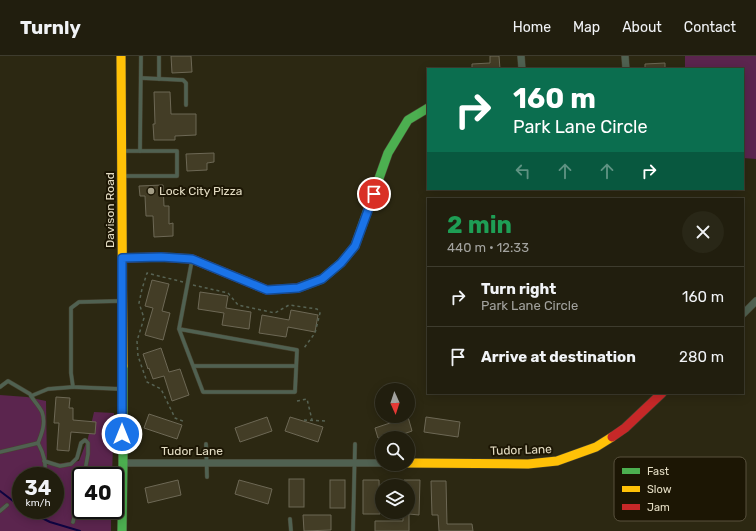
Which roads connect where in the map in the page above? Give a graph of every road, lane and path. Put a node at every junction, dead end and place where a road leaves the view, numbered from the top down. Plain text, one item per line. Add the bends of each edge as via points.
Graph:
1 (122, 56) edge
2 (141, 56) edge
3 (159, 56) edge
4 (521, 56) edge
5 (625, 56) edge
6 (522, 68) edge
7 (626, 68) edge
8 (140, 78) junction
9 (160, 79) junction
10 (186, 105) dead end
11 (427, 109) edge
12 (122, 151) junction
13 (140, 151) junction
14 (122, 176) junction
15 (122, 258) junction
16 (192, 259) junction
17 (188, 283) junction
18 (122, 301) junction
19 (756, 302) edge
20 (744, 313) edge
21 (179, 329) junction
22 (304, 348) dead end
23 (194, 366) junction
24 (296, 366) junction
25 (73, 386) junction
26 (0, 387) edge
27 (122, 390) junction
28 (661, 394) edge
29 (31, 396) junction
30 (296, 401) dead end
31 (304, 420) dead end
32 (312, 420) junction
33 (325, 421) dead end
34 (185, 422) dead end
35 (38, 443) junction
36 (206, 444) dead end
37 (355, 444) dead end
38 (0, 452) edge
39 (44, 461) junction
40 (123, 463) junction
41 (206, 463) junction
42 (354, 463) junction
43 (375, 463) edge
44 (415, 463) edge
45 (45, 467) edge
46 (86, 467) edge
47 (207, 477) dead end
48 (7, 504) dead end
49 (0, 511) edge
50 (74, 519) edge
51 (290, 519) dead end
52 (73, 522) dead end
53 (122, 531) edge
54 (291, 531) edge
55 (353, 531) edge

1 - 12 street, Davison Road
2 - 8 lane
3 - 9 lane
4 - 6 street
5 - 7 street
8 - 9 lane
8 - 13 lane
9 - 10 lane via 183,80 186,83
11 - 16 street via 408,120 388,153 355,246 341,263 322,279 298,288 267,290
12 - 13 lane
12 - 14 street, Davison Road
13 - 14 lane via 177,152 177,176
14 - 15 street, Davison Road
15 - 16 street
15 - 18 street, Davison Road
16 - 17 lane
17 - 21 lane
17 - 22 path via 228,293 238,305 275,313 289,305 317,309 320,313 315,333
17 - 34 path via 147,273 139,303 144,318 137,340 138,356 148,382 161,389 175,418
18 - 25 lane via 79,302 72,308
18 - 27 street, Davison Road
19 - 20 street
21 - 23 lane
21 - 24 lane via 297,350
23 - 24 lane
23 - 24 lane via 203,392 295,392
25 - 27 lane
25 - 29 lane via 48,389
26 - 29 lane via 8,381
27 - 40 street, Davison Road
28 - 44 street, Tudor Lane via 625,428 596,447 557,461 528,464
29 - 35 lane via 42,412 44,426
30 - 32 path via 307,399
31 - 32 path
32 - 33 path
35 - 38 lane
35 - 39 lane
36 - 41 lane
37 - 42 lane
39 - 45 lane
39 - 46 lane via 60,466 71,464 77,458 81,443 85,440 88,443
40 - 41 street, Tudor Lane
40 - 53 street, Davison Road
41 - 42 street, Tudor Lane
41 - 47 lane
42 - 43 street, Tudor Lane
42 - 55 lane
48 - 49 lane
50 - 52 lane
51 - 54 lane

